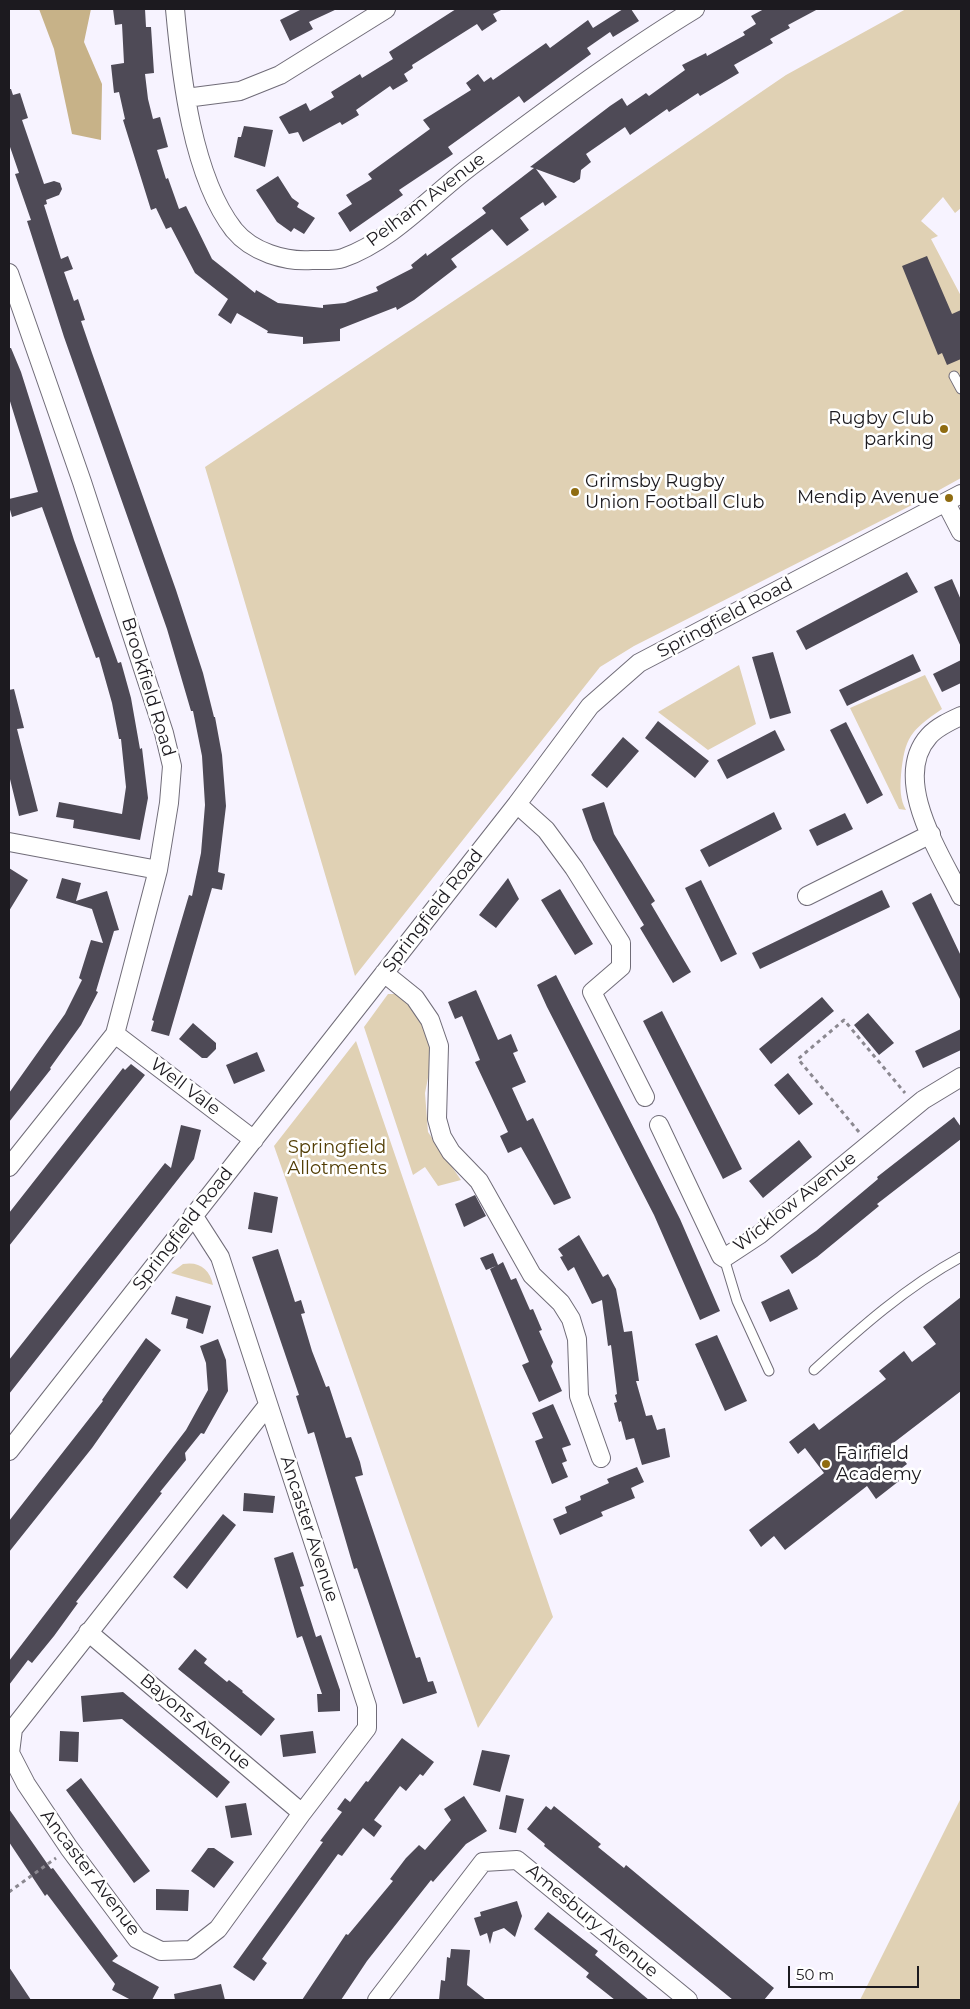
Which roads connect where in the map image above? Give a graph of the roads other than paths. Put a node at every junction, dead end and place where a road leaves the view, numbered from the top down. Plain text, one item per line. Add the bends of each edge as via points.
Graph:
1 (175, 9) edge
2 (386, 9) edge
3 (695, 9) edge
4 (186, 98) junction
5 (9, 272) edge
6 (954, 376) dead end
7 (961, 389) edge
8 (961, 494) edge
9 (946, 503) junction
10 (961, 532) edge
11 (961, 716) edge
12 (517, 804) junction
13 (931, 834) junction
14 (9, 842) edge
15 (158, 870) junction
16 (807, 896) dead end
17 (961, 896) edge
18 (384, 973) junction
19 (115, 1034) junction
20 (961, 1077) edge
21 (645, 1097) dead end
22 (659, 1125) dead end
23 (254, 1140) junction
24 (9, 1167) edge
25 (193, 1216) junction
26 (961, 1257) edge
27 (724, 1258) junction
28 (814, 1370) dead end
29 (769, 1372) dead end
30 (268, 1405) junction
31 (9, 1451) edge
32 (601, 1458) dead end
33 (88, 1632) junction
34 (302, 1813) junction
35 (379, 2000) edge
36 (688, 2000) edge

1 - 4 street, Pelham Avenue
2 - 4 street via 280,75 240,91
3 - 4 street, Pelham Avenue via 603,70 381,238 342,258 297,261 264,253 235,231 217,202 204,168
5 - 15 street, Brookfield Road via 164,733 172,766
6 - 7 lane
8 - 9 street, Springfield Road
9 - 10 street
9 - 12 street, Springfield Road via 639,664 590,706
11 - 13 street via 929,736 919,750 914,769 918,805
12 - 18 street, Springfield Road
12 - 21 street via 546,830 569,860 621,943 621,967 592,992
13 - 16 street
13 - 17 street
14 - 15 street
15 - 19 street, Brookfield Road
18 - 23 street, Springfield Road
18 - 32 street via 415,998 430,1020 439,1046 437,1119 442,1137 451,1152 479,1181 532,1275 561,1303 571,1319 577,1340 579,1396
19 - 23 street, Well Vale
19 - 24 street, Brookfield Road
20 - 27 street, Wicklow Avenue via 916,1105 759,1235
22 - 27 street, Wicklow Avenue
23 - 25 street, Springfield Road
25 - 30 street, Ancaster Avenue via 220,1256
25 - 31 street, Springfield Road
26 - 28 lane via 934,1272 867,1321
27 - 29 lane via 737,1301
30 - 33 street, Ancaster Avenue
30 - 34 street, Ancaster Avenue via 367,1706 367,1728
33 - 34 street, Bayons Avenue
33 - 34 street, Ancaster Avenue via 13,1728 10,1753 26,1784 69,1848 137,1939 161,1951 191,1950 218,1929
35 - 36 street, Amesbury Avenue via 483,1862 517,1860

